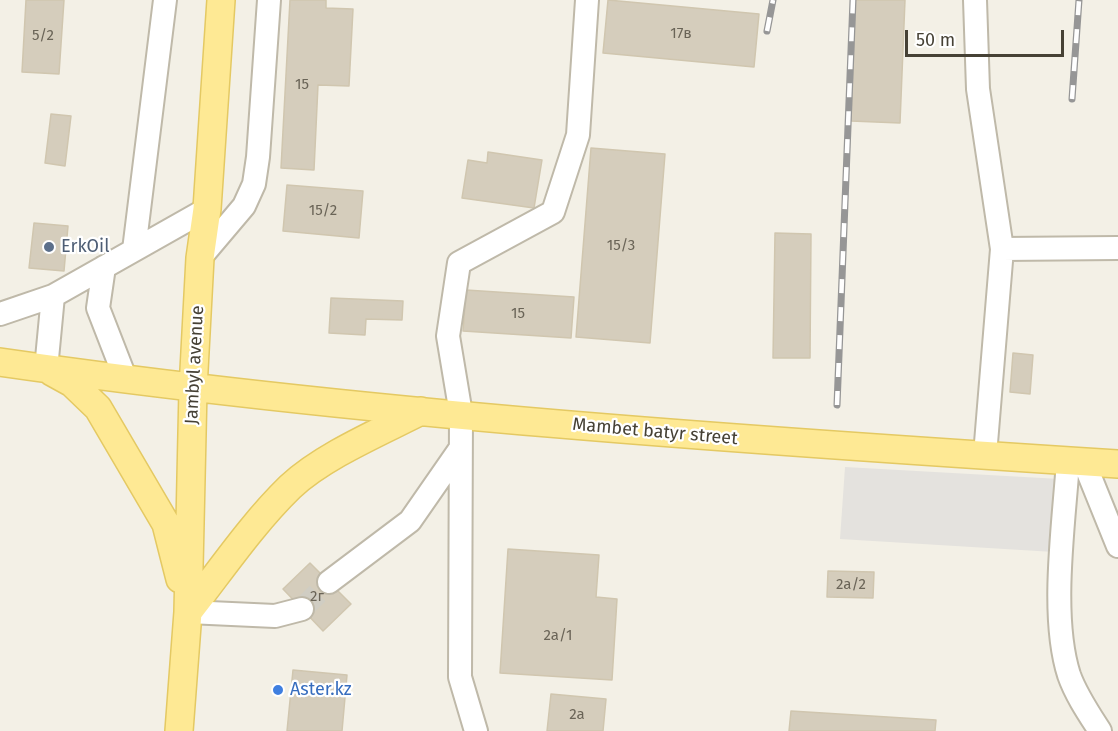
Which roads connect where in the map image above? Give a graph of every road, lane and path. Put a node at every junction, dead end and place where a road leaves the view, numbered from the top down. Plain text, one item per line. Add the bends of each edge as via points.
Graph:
1 (165, 0) edge
2 (221, 0) edge
3 (269, 0) edge
4 (586, 0) edge
5 (975, 0) edge
6 (207, 209) junction
7 (1118, 248) edge
8 (1002, 249) junction
9 (134, 250) junction
10 (200, 258) junction
11 (104, 267) junction
12 (53, 296) junction
13 (0, 314) edge
14 (0, 362) edge
15 (46, 369) junction
16 (126, 380) junction
17 (193, 389) junction
18 (421, 411) junction
19 (461, 414) junction
20 (460, 449) junction
21 (985, 455) junction
22 (1076, 461) junction
23 (1118, 464) edge
24 (1118, 546) edge
25 (329, 582) tunnel mouth
26 (302, 609) tunnel mouth
27 (188, 612) junction
28 (180, 731) edge
29 (476, 731) edge
30 (1100, 731) edge

1 - 9 street
2 - 6 main road, Jambyl avenue
3 - 10 street via 254,184 244,206
4 - 19 street via 578,135 553,212 459,263 448,336
5 - 8 street via 978,89
6 - 9 street
6 - 10 main road, Jambyl avenue
7 - 8 street
8 - 21 street
9 - 11 street
10 - 17 main road, Jambyl avenue
11 - 12 street
11 - 16 street via 98,308
12 - 13 street
12 - 15 street
14 - 15 main road, Mambet batyr street
15 - 16 main road, Mambet batyr street
15 - 27 main road via 72,383 98,408 166,524
16 - 17 main road, Mambet batyr street
17 - 18 main road, Mambet batyr street
17 - 27 main road, Jambyl avenue
18 - 19 main road, Mambet batyr street
18 - 27 main road via 345,449 291,486
19 - 20 street
19 - 21 main road, Mambet batyr street
20 - 25 street via 410,521
20 - 29 street via 460,677
21 - 22 main road, Mambet batyr street
22 - 23 main road, Mambet batyr street
22 - 24 street
22 - 30 street via 1060,596 1064,647 1070,676
26 - 27 street via 275,616
27 - 28 main road, Jambyl avenue

